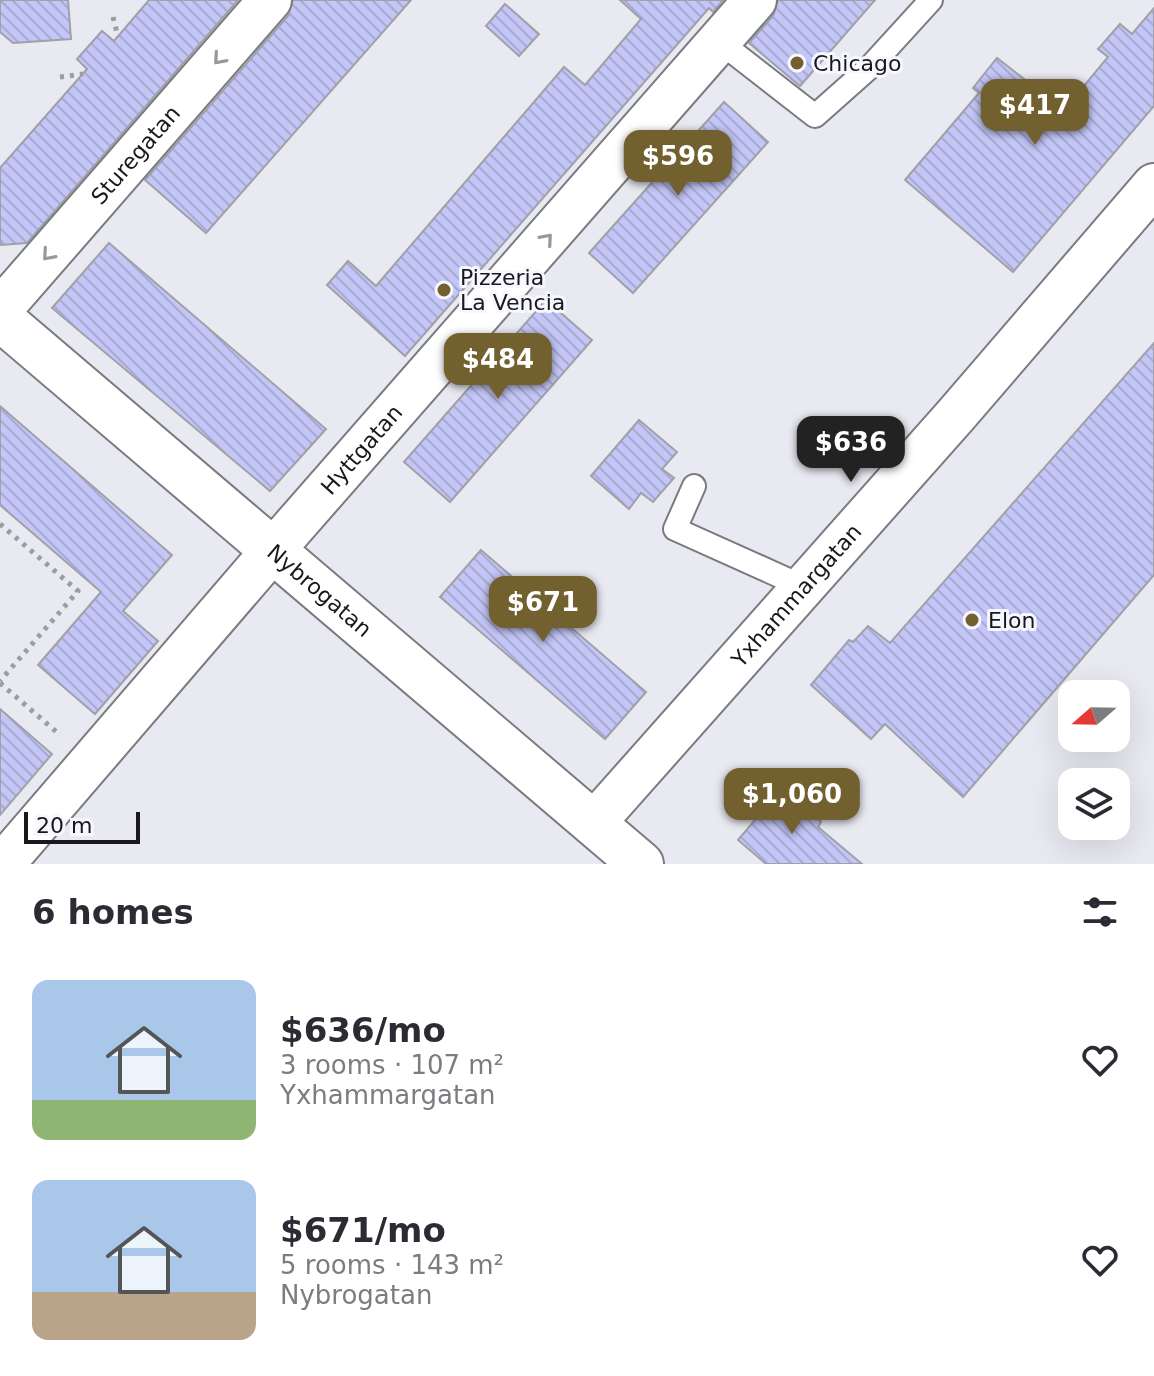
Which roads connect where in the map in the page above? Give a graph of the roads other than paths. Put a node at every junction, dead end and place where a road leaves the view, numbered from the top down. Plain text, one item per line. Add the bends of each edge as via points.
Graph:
1 (270, 0) edge
2 (755, 0) edge
3 (931, 0) edge
4 (720, 42) junction
5 (1154, 185) edge
6 (0, 310) edge
7 (0, 318) edge
8 (694, 486) dead end
9 (274, 549) junction
10 (804, 587) junction
11 (593, 824) junction
12 (3, 864) edge
13 (641, 864) edge

1 -> 6 street, Sturegatan
2 - 4 street, Hyttgatan
3 - 4 lane via 869,68 815,116
9 -> 4 street, Hyttgatan
5 - 10 street, Yxhammargatan
7 - 9 street, Nybrogatan
8 - 10 lane via 675,529
9 - 11 street, Nybrogatan
9 - 12 street, Hyttgatan
10 - 11 street, Yxhammargatan
11 - 13 street, Nybrogatan

